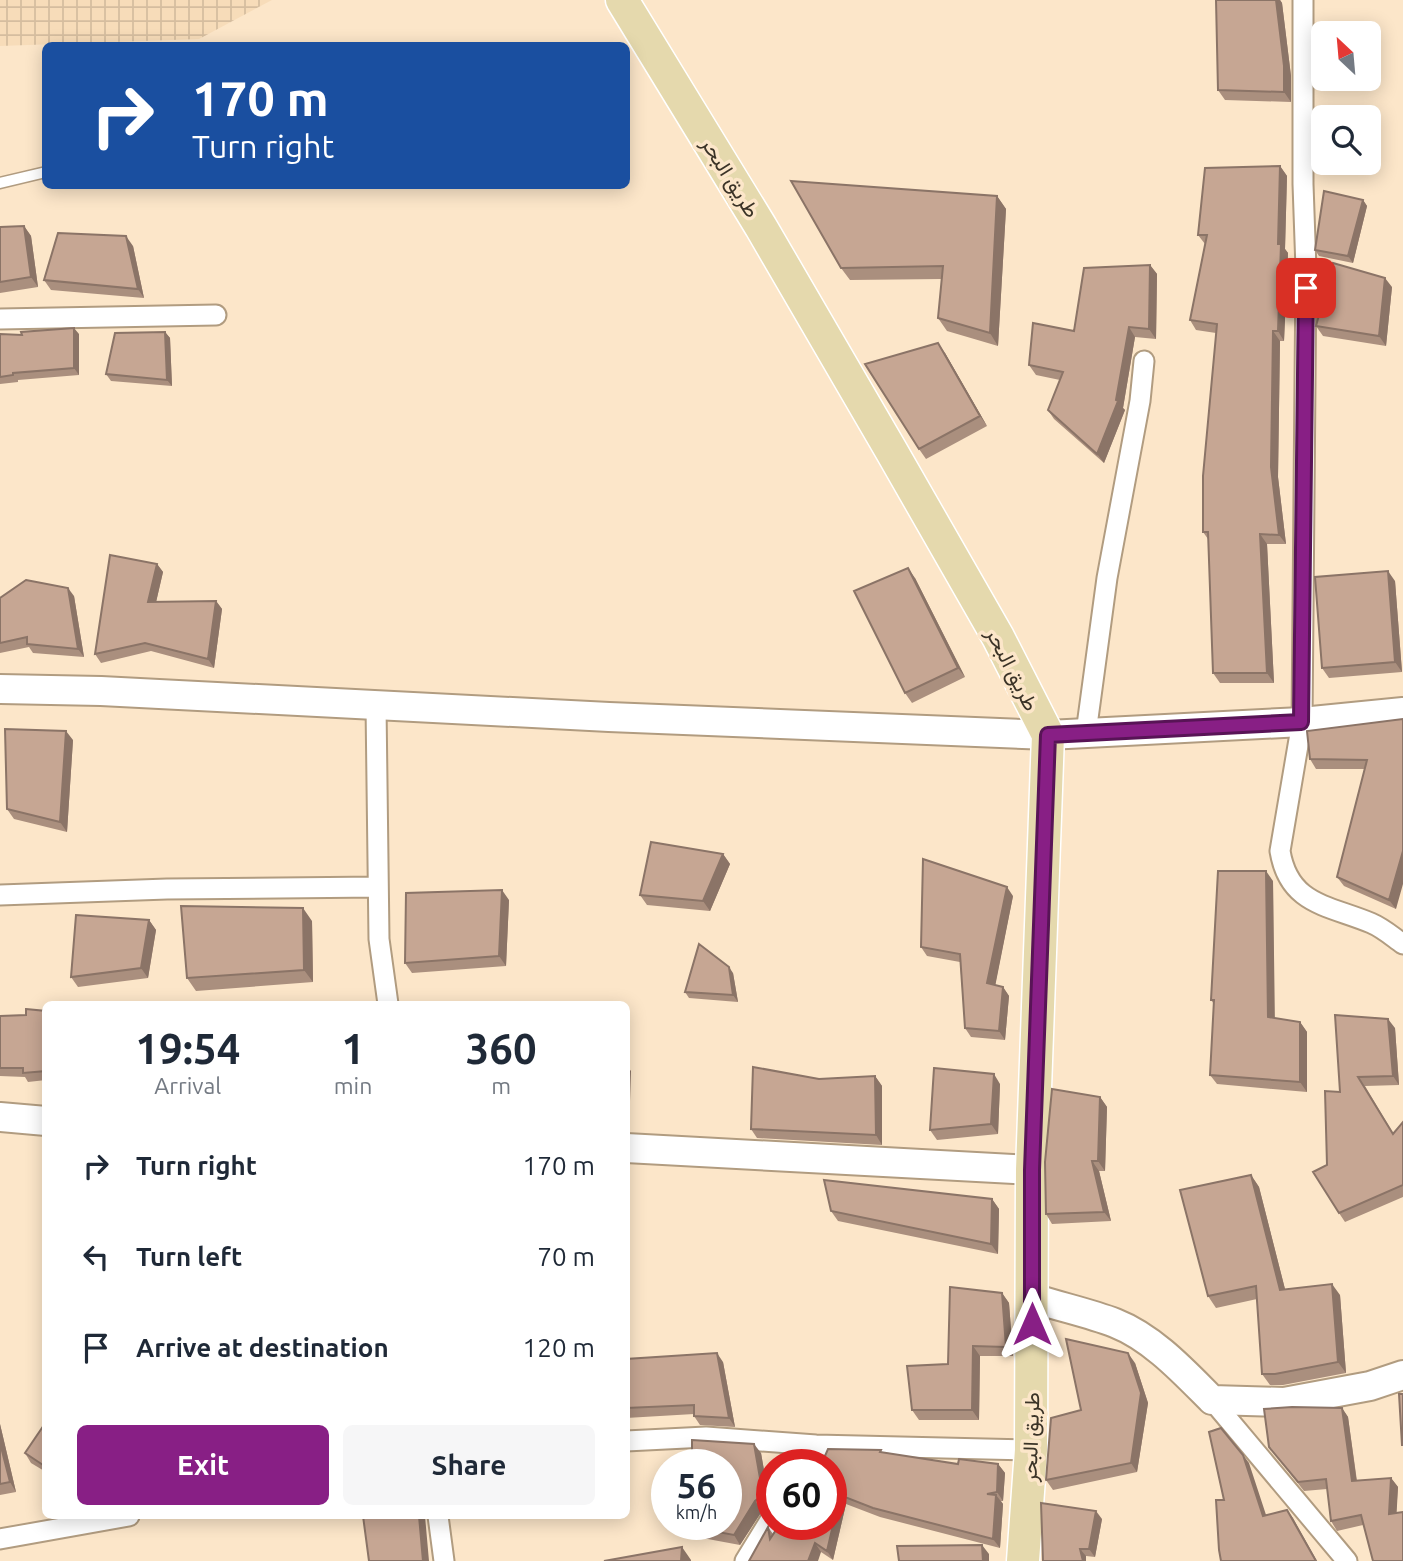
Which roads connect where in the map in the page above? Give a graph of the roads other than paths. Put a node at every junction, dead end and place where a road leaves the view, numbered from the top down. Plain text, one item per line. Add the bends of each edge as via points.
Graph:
1 (622, 0) edge
2 (1303, 0) edge
3 (42, 173) edge
4 (0, 183) edge
5 (216, 315) dead end
6 (0, 319) edge
7 (1144, 361) dead end
8 (0, 689) edge
9 (376, 705) junction
10 (1403, 712) edge
11 (1301, 722) junction
12 (1086, 733) junction
13 (1048, 735) junction
14 (378, 887) junction
15 (0, 895) edge
16 (1403, 944) edge
17 (388, 1001) edge
18 (0, 1117) edge
19 (42, 1121) edge
20 (630, 1148) edge
21 (1032, 1170) junction
22 (1032, 1298) junction
23 (1403, 1375) edge
24 (1213, 1399) junction
25 (630, 1441) edge
26 (816, 1445) junction
27 (814, 1449) edge
28 (1031, 1450) junction
29 (112, 1519) edge
30 (438, 1519) edge
31 (0, 1539) edge
32 (758, 1540) edge
33 (444, 1561) edge
34 (745, 1561) edge
35 (1023, 1561) edge
36 (1347, 1561) edge

1 - 13 main road, طريق البحر via 892,452 998,637
2 - 11 street via 1306,269
3 - 4 lane
5 - 6 street
7 - 12 street
8 - 9 main road
9 - 13 main road
9 - 14 street
10 - 11 main road
11 - 12 main road
11 - 16 street via 1280,850 1283,869 1302,896 1375,925
12 - 13 main road
13 - 21 main road, طريق البحر
14 - 15 street
14 - 17 street
18 - 19 main road
20 - 21 main road
21 - 22 main road, طريق البحر
22 - 24 main road via 1116,1323 1141,1338
22 - 28 main road, طريق البحر
23 - 24 main road via 1283,1402
24 - 36 street
25 - 26 street via 706,1437
26 - 27 street
26 - 28 street
28 - 35 main road, طريق البحر
29 - 31 street
30 - 33 street
32 - 34 street

